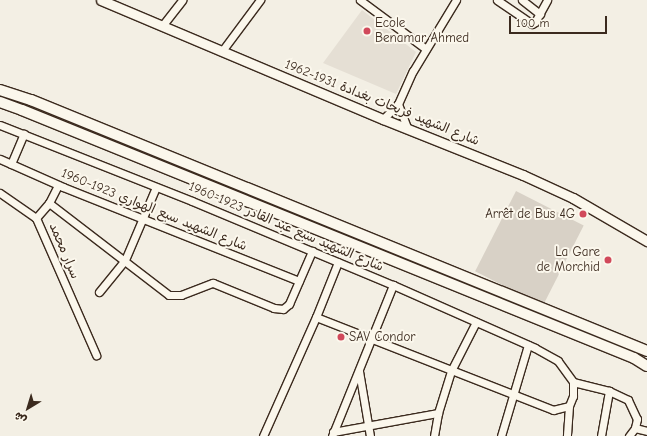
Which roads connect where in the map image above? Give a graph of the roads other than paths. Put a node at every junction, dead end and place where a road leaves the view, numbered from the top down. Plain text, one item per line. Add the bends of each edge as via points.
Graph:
1 (101, 0) edge
2 (182, 0) edge
3 (260, 0) edge
4 (360, 0) edge
5 (456, 0) edge
6 (497, 0) edge
7 (522, 0) edge
8 (547, 0) edge
9 (117, 3) edge
10 (540, 14) junction
11 (162, 26) junction
12 (426, 49) junction
13 (222, 50) junction
14 (0, 90) edge
15 (0, 102) edge
16 (398, 104) junction
17 (383, 119) junction
18 (0, 125) edge
19 (407, 128) junction
20 (24, 134) junction
21 (0, 159) edge
22 (11, 164) junction
23 (58, 184) junction
24 (156, 187) junction
25 (0, 193) edge
26 (49, 203) junction
27 (36, 218) junction
28 (143, 219) junction
29 (647, 241) edge
30 (312, 251) junction
31 (125, 260) junction
32 (338, 262) junction
33 (299, 281) junction
34 (393, 285) junction
35 (98, 292) dead end
36 (316, 317) junction
37 (476, 322) junction
38 (371, 339) junction
39 (528, 345) junction
40 (647, 351) edge
41 (96, 355) dead end
42 (647, 366) edge
43 (358, 370) junction
44 (451, 371) junction
45 (573, 382) junction
46 (609, 391) junction
47 (512, 396) junction
48 (569, 406) junction
49 (438, 414) junction
50 (368, 426) junction
51 (635, 428) junction
52 (647, 431) edge
53 (332, 434) edge
54 (263, 436) edge
55 (370, 436) edge
56 (434, 436) edge
57 (501, 436) edge
58 (566, 436) edge
59 (601, 436) edge
60 (629, 436) edge

1 - 9 main road, شارع الشهيد فريحات بغدادة 1931-1962
2 - 11 street
3 - 13 street
4 - 12 street
5 - 12 street
6 - 10 street via 532,24
7 - 10 street
8 - 10 street
9 - 11 main road, شارع الشهيد فريحات بغدادة 1931-1962
11 - 13 main road, شارع الشهيد فريحات بغدادة 1931-1962
12 - 16 street
13 - 17 main road, شارع الشهيد فريحات بغدادة 1931-1962
14 - 40 highway via 31,100
15 - 42 highway via 619,352
16 - 17 street
16 - 19 street
17 - 19 main road, شارع الشهيد فريحات بغدادة 1931-1962
18 - 20 street, شارع الشهيد سبع عبد القادر 1923-1960
19 - 29 main road, شارع الشهيد فريحات بغدادة 1931-1962 via 548,186 603,214
20 - 22 street
20 - 24 street, شارع الشهيد سبع عبد القادر 1923-1960
21 - 22 street, شارع الشهيد سبع الهواري 1923-1960
22 - 23 street, شارع الشهيد سبع الهواري 1923-1960
23 - 26 street
23 - 28 street, شارع الشهيد سبع الهواري 1923-1960
24 - 28 street
24 - 30 street, شارع الشهيد سبع عبد القادر 1923-1960
25 - 27 street, سرار محمد
26 - 27 street
26 - 31 street
27 - 41 street, سرار محمد
28 - 31 street
28 - 33 street, شارع الشهيد سبع الهواري 1923-1960
30 - 32 street, شارع الشهيد سبع عبد القادر 1923-1960
30 - 33 street
31 - 33 street via 169,295 181,295 213,282 274,308 283,309 289,304
31 - 35 street
32 - 34 street, شارع الشهيد سبع عبد القادر 1923-1960
32 - 36 street
34 - 37 street, شارع الشهيد سبع عبد القادر 1923-1960
34 - 38 street
36 - 38 street
36 - 54 street
37 - 39 street, شارع الشهيد سبع عبد القادر 1923-1960
37 - 44 street
38 - 43 street
38 - 44 street
39 - 45 street, شارع الشهيد سبع عبد القادر 1923-1960 via 558,361
39 - 47 street
43 - 50 street
43 - 53 street
44 - 47 street
44 - 49 street
45 - 46 street
45 - 48 street via 573,396
46 - 51 street via 628,400 636,419
46 - 59 street
47 - 48 street via 553,410
47 - 57 street
48 - 58 street
49 - 50 street
49 - 56 street
50 - 53 street
50 - 55 street
51 - 52 street
51 - 60 street

